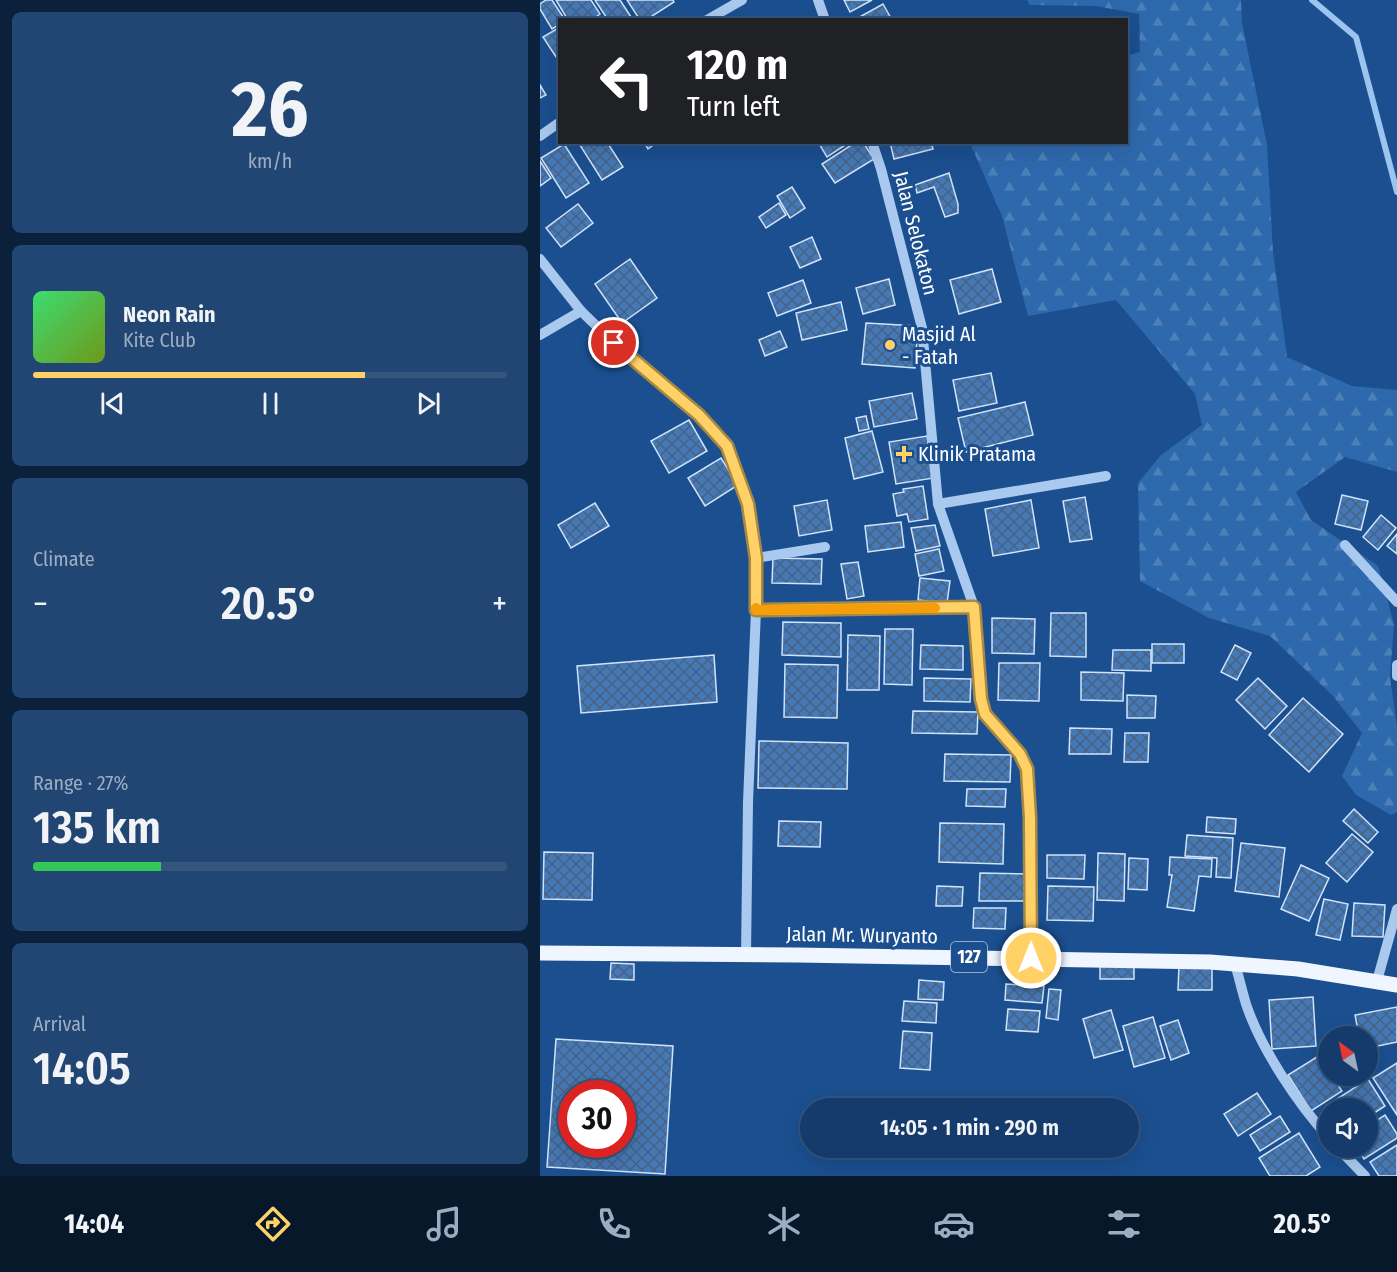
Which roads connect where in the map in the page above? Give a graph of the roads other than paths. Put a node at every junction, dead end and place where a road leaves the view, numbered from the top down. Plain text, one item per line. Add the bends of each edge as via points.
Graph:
1 (742, 0) edge
2 (818, 0) edge
3 (710, 18) edge
4 (824, 18) edge
5 (558, 123) edge
6 (540, 136) edge
7 (873, 144) edge
8 (540, 259) edge
9 (581, 311) junction
10 (540, 335) edge
11 (1106, 476) dead end
12 (938, 504) junction
13 (1344, 545) dead end
14 (825, 547) dead end
15 (756, 558) junction
16 (1397, 602) edge
17 (974, 607) junction
18 (756, 610) junction
19 (1397, 665) edge
20 (1397, 676) edge
21 (1397, 909) edge
22 (540, 953) edge
23 (746, 955) junction
24 (1031, 958) junction
25 (1235, 964) junction
26 (1377, 981) junction
27 (1397, 985) edge
28 (1318, 1125) edge
29 (1348, 1158) edge
30 (1365, 1176) edge

1 - 3 street
2 - 4 street
5 - 6 street
7 - 12 street, Jalan Selokaton via 922,328
8 - 9 street
9 - 10 street
9 - 15 street via 699,415 727,446 748,504
11 - 12 street
12 - 17 street, Jalan Selokaton
13 - 16 street
14 - 15 street
15 - 18 street
17 - 18 street
17 - 24 street, Jalan Selokaton via 985,714 1020,754 1027,769
18 - 23 street
19 - 20 street
21 - 26 street
22 - 23 main road, Jalan Mr. Wuryanto / 127
23 - 24 main road, Jalan Mr. Wuryanto / 127
24 - 25 main road, Jalan Mr. Wuryanto / 127
25 - 26 main road, Jalan Mr. Wuryanto / 127
25 - 28 street via 1246,1005 1267,1051
26 - 27 main road, Jalan Mr. Wuryanto / 127
29 - 30 street

